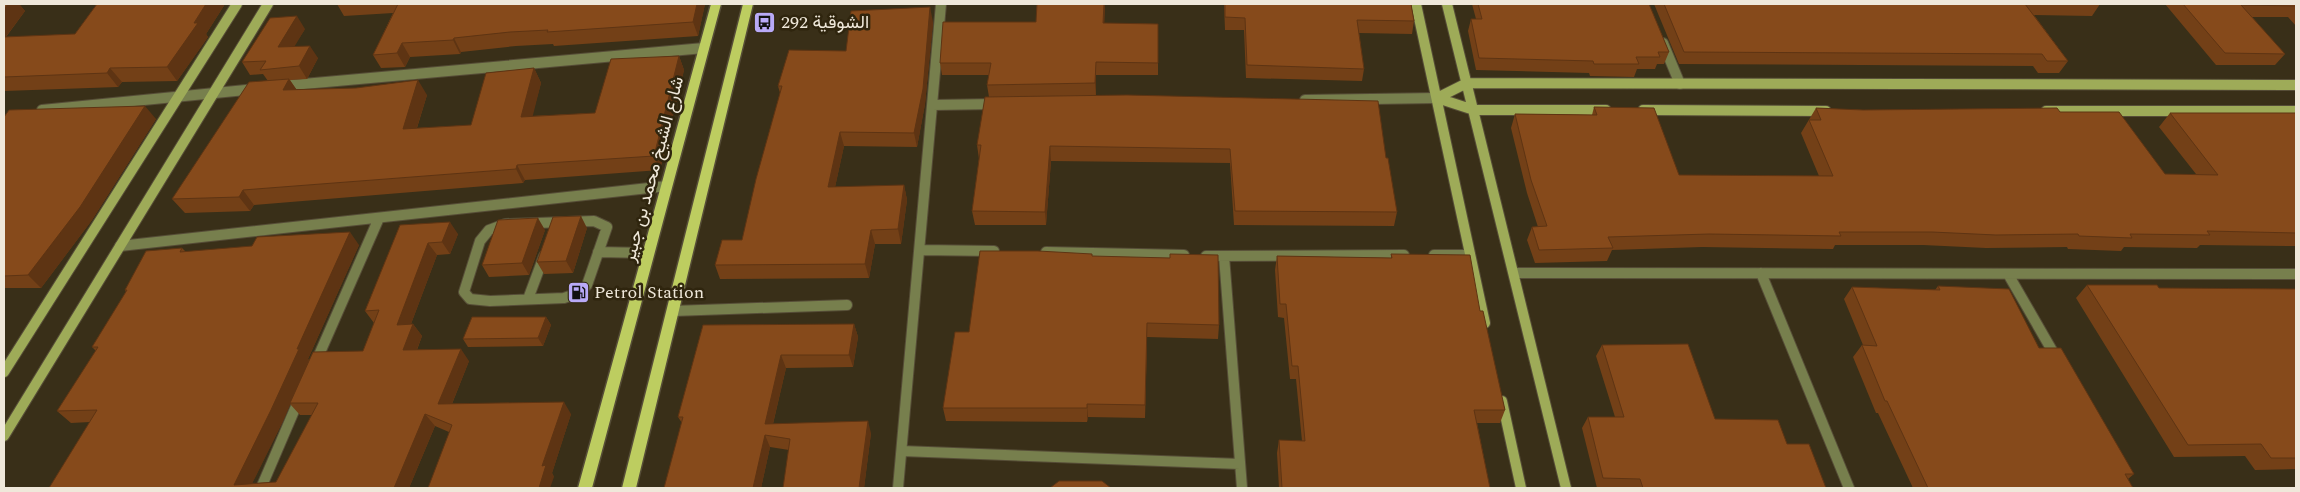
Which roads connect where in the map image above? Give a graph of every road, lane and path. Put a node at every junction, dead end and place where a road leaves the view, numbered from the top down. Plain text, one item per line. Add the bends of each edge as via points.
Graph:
1 (237, 4) edge
2 (268, 4) edge
3 (716, 4) edge
4 (748, 4) edge
5 (941, 4) edge
6 (1416, 4) edge
7 (1447, 4) edge
8 (1658, 30) edge
9 (704, 48) junction
10 (1467, 83) junction
11 (1680, 84) junction
12 (2296, 85) edge
13 (272, 87) edge
14 (263, 88) edge
15 (214, 92) junction
16 (179, 96) junction
17 (1437, 98) junction
18 (1298, 100) edge
19 (1011, 104) edge
20 (932, 105) junction
21 (1474, 110) junction
22 (1613, 110) edge
23 (1632, 110) edge
24 (33, 111) edge
25 (1840, 111) edge
26 (2039, 111) edge
27 (2296, 111) edge
28 (666, 186) junction
29 (379, 218) junction
30 (120, 246) junction
31 (546, 248) edge
32 (920, 250) junction
33 (598, 252) junction
34 (1008, 252) edge
35 (1038, 252) edge
36 (647, 254) junction
37 (1470, 255) junction
38 (1224, 256) junction
39 (1514, 273) junction
40 (1761, 274) junction
41 (2008, 274) junction
42 (2296, 274) edge
43 (528, 300) junction
44 (847, 305) dead end
45 (673, 310) junction
46 (1487, 333) edge
47 (2062, 368) edge
48 (312, 371) edge
49 (4, 372) edge
50 (304, 389) edge
51 (1500, 391) edge
52 (4, 436) edge
53 (902, 451) junction
54 (1240, 464) junction
55 (261, 488) edge
56 (585, 488) edge
57 (629, 488) edge
58 (898, 488) edge
59 (1242, 488) edge
60 (1521, 488) edge
61 (1566, 488) edge
62 (1849, 488) edge

1 - 16 street
2 - 15 street
3 - 9 main road, شارع الشيخ محمد بن جبير
4 - 45 main road
5 - 20 street
6 - 17 street
7 - 10 street
8 - 11 street
9 - 13 street
9 - 28 main road, شارع الشيخ محمد بن جبير
10 - 11 street
10 - 17 street
10 - 21 street
11 - 12 street
14 - 15 street
15 - 16 street
15 - 30 street
16 - 24 street
16 - 49 street
17 - 18 street
17 - 21 street
17 - 37 street
19 - 20 street
20 - 32 street
21 - 22 street
21 - 39 street
23 - 25 street
26 - 27 street
28 - 29 street
28 - 36 main road, شارع الشيخ محمد بن جبير
29 - 30 street
29 - 48 street
30 - 52 street
31 - 43 street
32 - 34 street
32 - 53 street
33 - 36 street
33 - 43 street via 587,285 581,292 564,298
33 - 43 street via 607,228 594,220 554,226 505,224 488,230 480,241 464,292 470,299
35 - 38 street
36 - 56 main road, شارع الشيخ محمد بن جبير
37 - 38 street
37 - 46 street
38 - 54 street
39 - 40 street
39 - 61 street
40 - 41 street
40 - 62 street
41 - 42 street
41 - 47 street
44 - 45 street
45 - 57 main road
50 - 55 street
51 - 60 street
53 - 54 street
53 - 58 street
54 - 59 street

